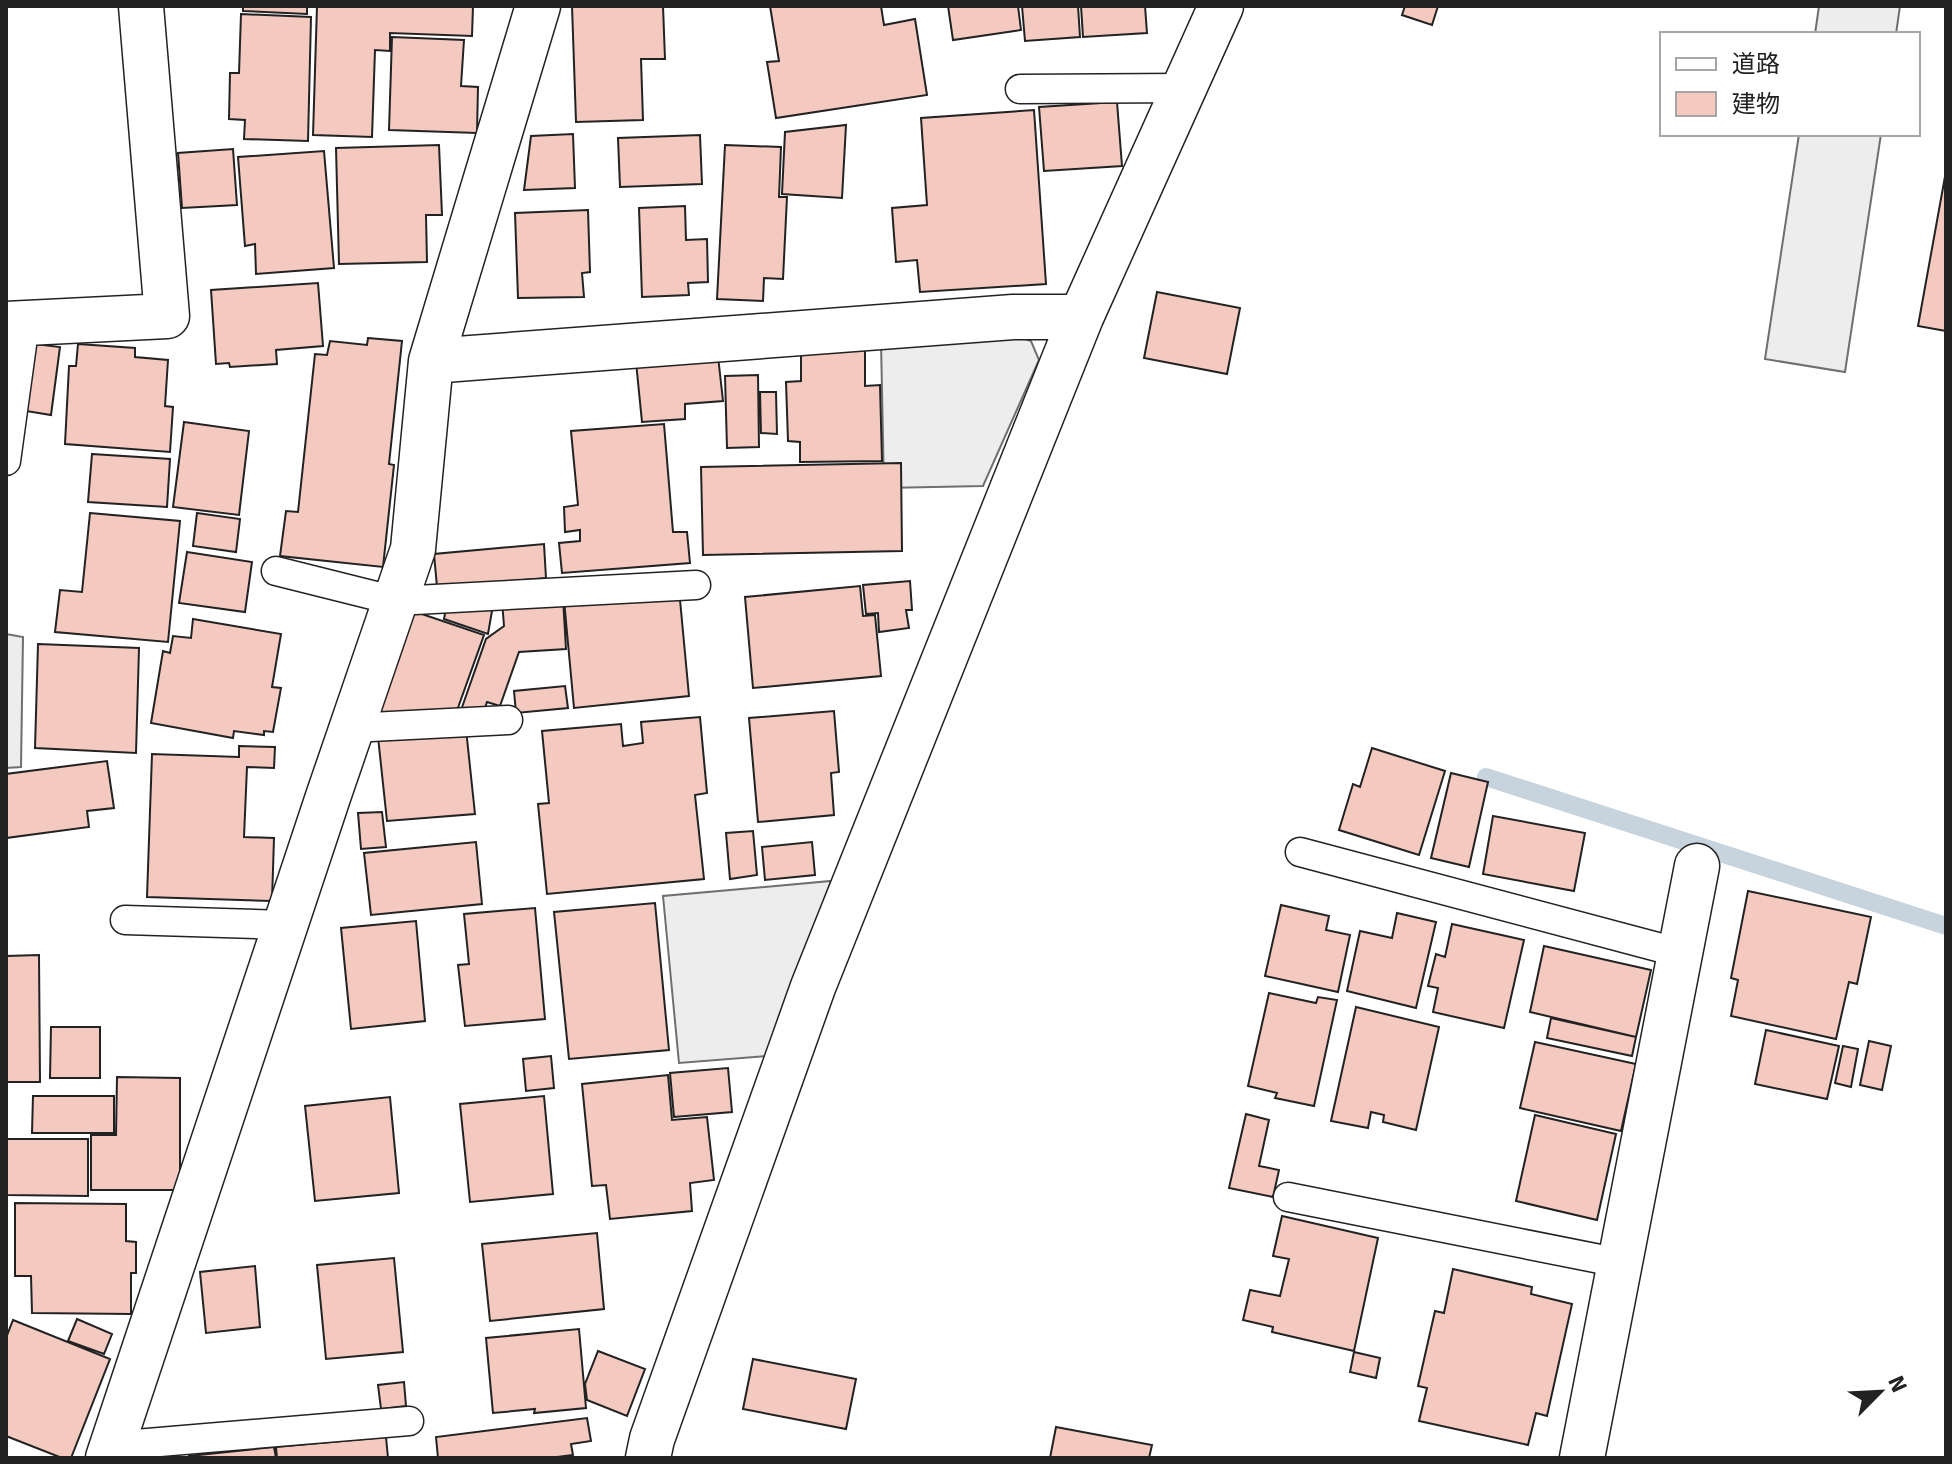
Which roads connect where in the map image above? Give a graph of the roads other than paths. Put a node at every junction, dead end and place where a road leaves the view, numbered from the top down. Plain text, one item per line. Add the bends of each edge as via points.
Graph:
1 (141, 6) edge
2 (538, 6) edge
3 (1221, 6) edge
4 (1184, 88) junction
5 (1020, 89) dead end
6 (1081, 317) junction
7 (15, 324) edge
8 (431, 361) junction
9 (6, 461) edge
10 (276, 571) dead end
11 (696, 585) dead end
12 (396, 601) junction
13 (508, 720) dead end
14 (351, 728) junction
15 (1300, 852) dead end
16 (1697, 866) dead end
17 (125, 920) dead end
18 (285, 925) junction
19 (1680, 953) junction
20 (1288, 1197) dead end
21 (1620, 1263) junction
22 (409, 1421) dead end
23 (110, 1452) edge
24 (648, 1458) edge
25 (1582, 1458) edge

1 - 7 street via 167,316
2 - 8 street
3 - 4 street
4 - 5 lane
4 - 6 street
6 - 8 street via 1013,317
6 - 24 street via 813,987
7 - 9 lane
8 - 12 street via 413,549
10 - 12 lane
11 - 12 lane
12 - 14 street
13 - 14 lane
14 - 18 street
15 - 19 lane
16 - 19 street
17 - 18 lane
18 - 23 street
19 - 21 street
20 - 21 lane
21 - 25 street
22 - 23 lane

